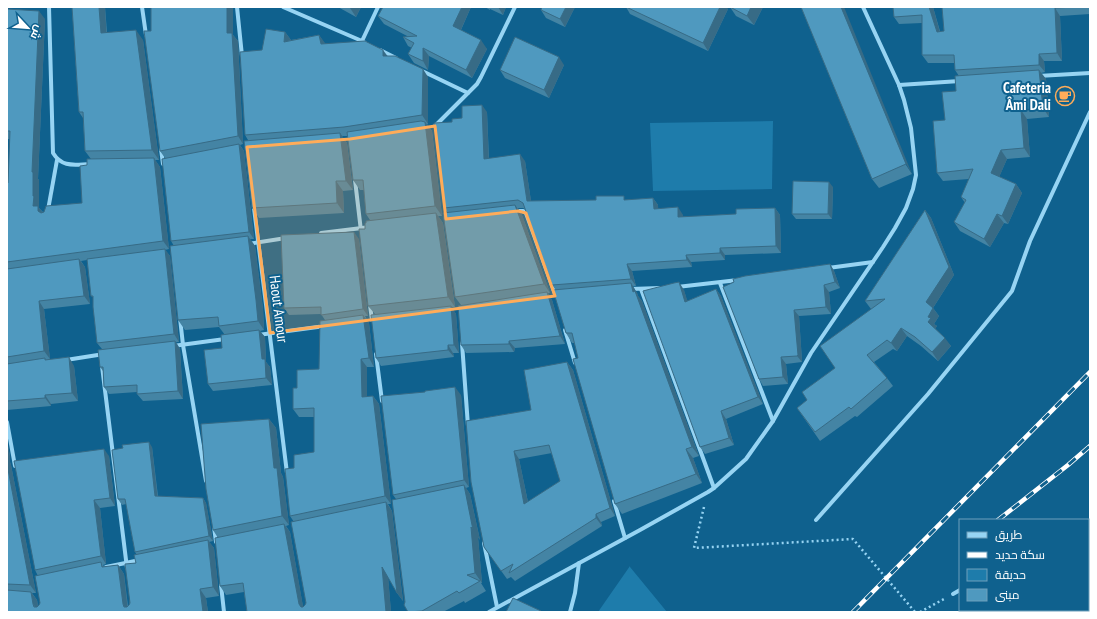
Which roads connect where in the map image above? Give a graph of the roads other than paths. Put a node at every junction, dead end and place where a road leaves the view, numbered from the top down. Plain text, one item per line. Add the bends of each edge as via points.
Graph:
1 (49, 7) edge
2 (142, 7) edge
3 (237, 7) edge
4 (283, 7) edge
5 (378, 7) edge
6 (515, 7) edge
7 (863, 7) edge
8 (146, 38) edge
9 (362, 41) junction
10 (369, 45) edge
11 (376, 48) edge
12 (397, 59) edge
13 (242, 64) edge
14 (418, 69) edge
15 (1090, 73) edge
16 (1034, 77) edge
17 (962, 81) edge
18 (899, 85) junction
19 (468, 93) junction
20 (1090, 112) edge
21 (435, 126) junction
22 (428, 127) dead end
23 (436, 134) edge
24 (161, 147) edge
25 (57, 160) junction
26 (171, 161) edge
27 (156, 163) edge
28 (163, 163) junction
29 (95, 164) edge
30 (164, 170) edge
31 (354, 176) edge
32 (254, 203) edge
33 (510, 212) edge
34 (47, 218) edge
35 (376, 226) edge
36 (361, 228) junction
37 (314, 234) edge
38 (362, 236) edge
39 (290, 238) edge
40 (258, 242) junction
41 (243, 244) edge
42 (873, 262) junction
43 (819, 269) edge
44 (743, 280) edge
45 (720, 283) junction
46 (674, 287) edge
47 (641, 288) junction
48 (667, 288) edge
49 (626, 290) edge
50 (563, 295) edge
51 (369, 296) edge
52 (555, 296) junction
53 (548, 297) edge
54 (179, 314) edge
55 (372, 319) junction
56 (379, 319) edge
57 (364, 320) edge
58 (333, 325) edge
59 (564, 326) edge
60 (373, 327) edge
61 (270, 333) junction
62 (254, 335) edge
63 (230, 338) edge
64 (462, 341) edge
65 (183, 344) junction
66 (168, 346) edge
67 (99, 347) edge
68 (376, 351) edge
69 (100, 354) junction
70 (108, 354) edge
71 (61, 361) edge
72 (575, 364) edge
73 (383, 405) edge
74 (773, 421) junction
75 (7, 425) edge
76 (468, 427) edge
77 (17, 473) edge
78 (288, 481) edge
79 (206, 483) edge
80 (714, 488) junction
81 (612, 493) edge
82 (816, 520) dead end
83 (213, 522) edge
84 (483, 537) edge
85 (625, 538) junction
86 (224, 543) edge
87 (217, 545) junction
88 (209, 546) edge
89 (141, 560) edge
90 (126, 563) junction
91 (579, 563) junction
92 (104, 568) edge
93 (127, 570) edge
94 (221, 582) edge
95 (959, 591) edge
96 (953, 594) road end
97 (497, 607) junction
98 (224, 612) edge
99 (489, 612) edge
100 (570, 612) edge

1 - 25 street via 53,153
2 - 8 street
3 - 13 street
4 - 9 street
5 - 9 street
6 - 19 street via 481,77
7 - 18 street
9 - 10 street
11 - 12 street
14 - 19 street
15 - 16 street
17 - 18 street
18 - 42 street via 910,128 916,175 906,208
19 - 21 street
20 - 82 street via 1030,241 1012,291 928,394
21 - 22 street
21 - 23 street
24 - 28 street
25 - 29 street via 65,164
25 - 34 street
26 - 28 street
27 - 28 street
28 - 30 street
31 - 36 street
32 - 40 street, Haout Amour
33 - 52 street via 526,213
35 - 36 street
36 - 37 street
36 - 38 street
39 - 40 street
40 - 41 street
40 - 61 street, Haout Amour
42 - 43 street
42 - 74 street via 811,353
44 - 45 street
45 - 46 street
45 - 74 street
47 - 48 street
47 - 49 street
47 - 80 street
50 - 52 street
51 - 55 street
52 - 53 street
54 - 65 street
55 - 56 street
55 - 57 street
55 - 60 street
58 - 61 street
59 - 72 street
61 - 62 street
61 - 78 street, Haout Amour
63 - 65 street
64 - 76 street
65 - 66 street
65 - 79 street
67 - 69 street
68 - 73 street
69 - 70 street
69 - 71 street
69 - 90 street
74 - 80 street via 746,459
75 - 77 street
80 - 85 street
81 - 85 street
83 - 87 street
84 - 97 street
85 - 91 street
86 - 87 street
87 - 88 street
89 - 90 street
90 - 92 street
90 - 93 street
91 - 97 street
91 - 100 street
94 - 98 street
95 - 96 street
97 - 99 street

